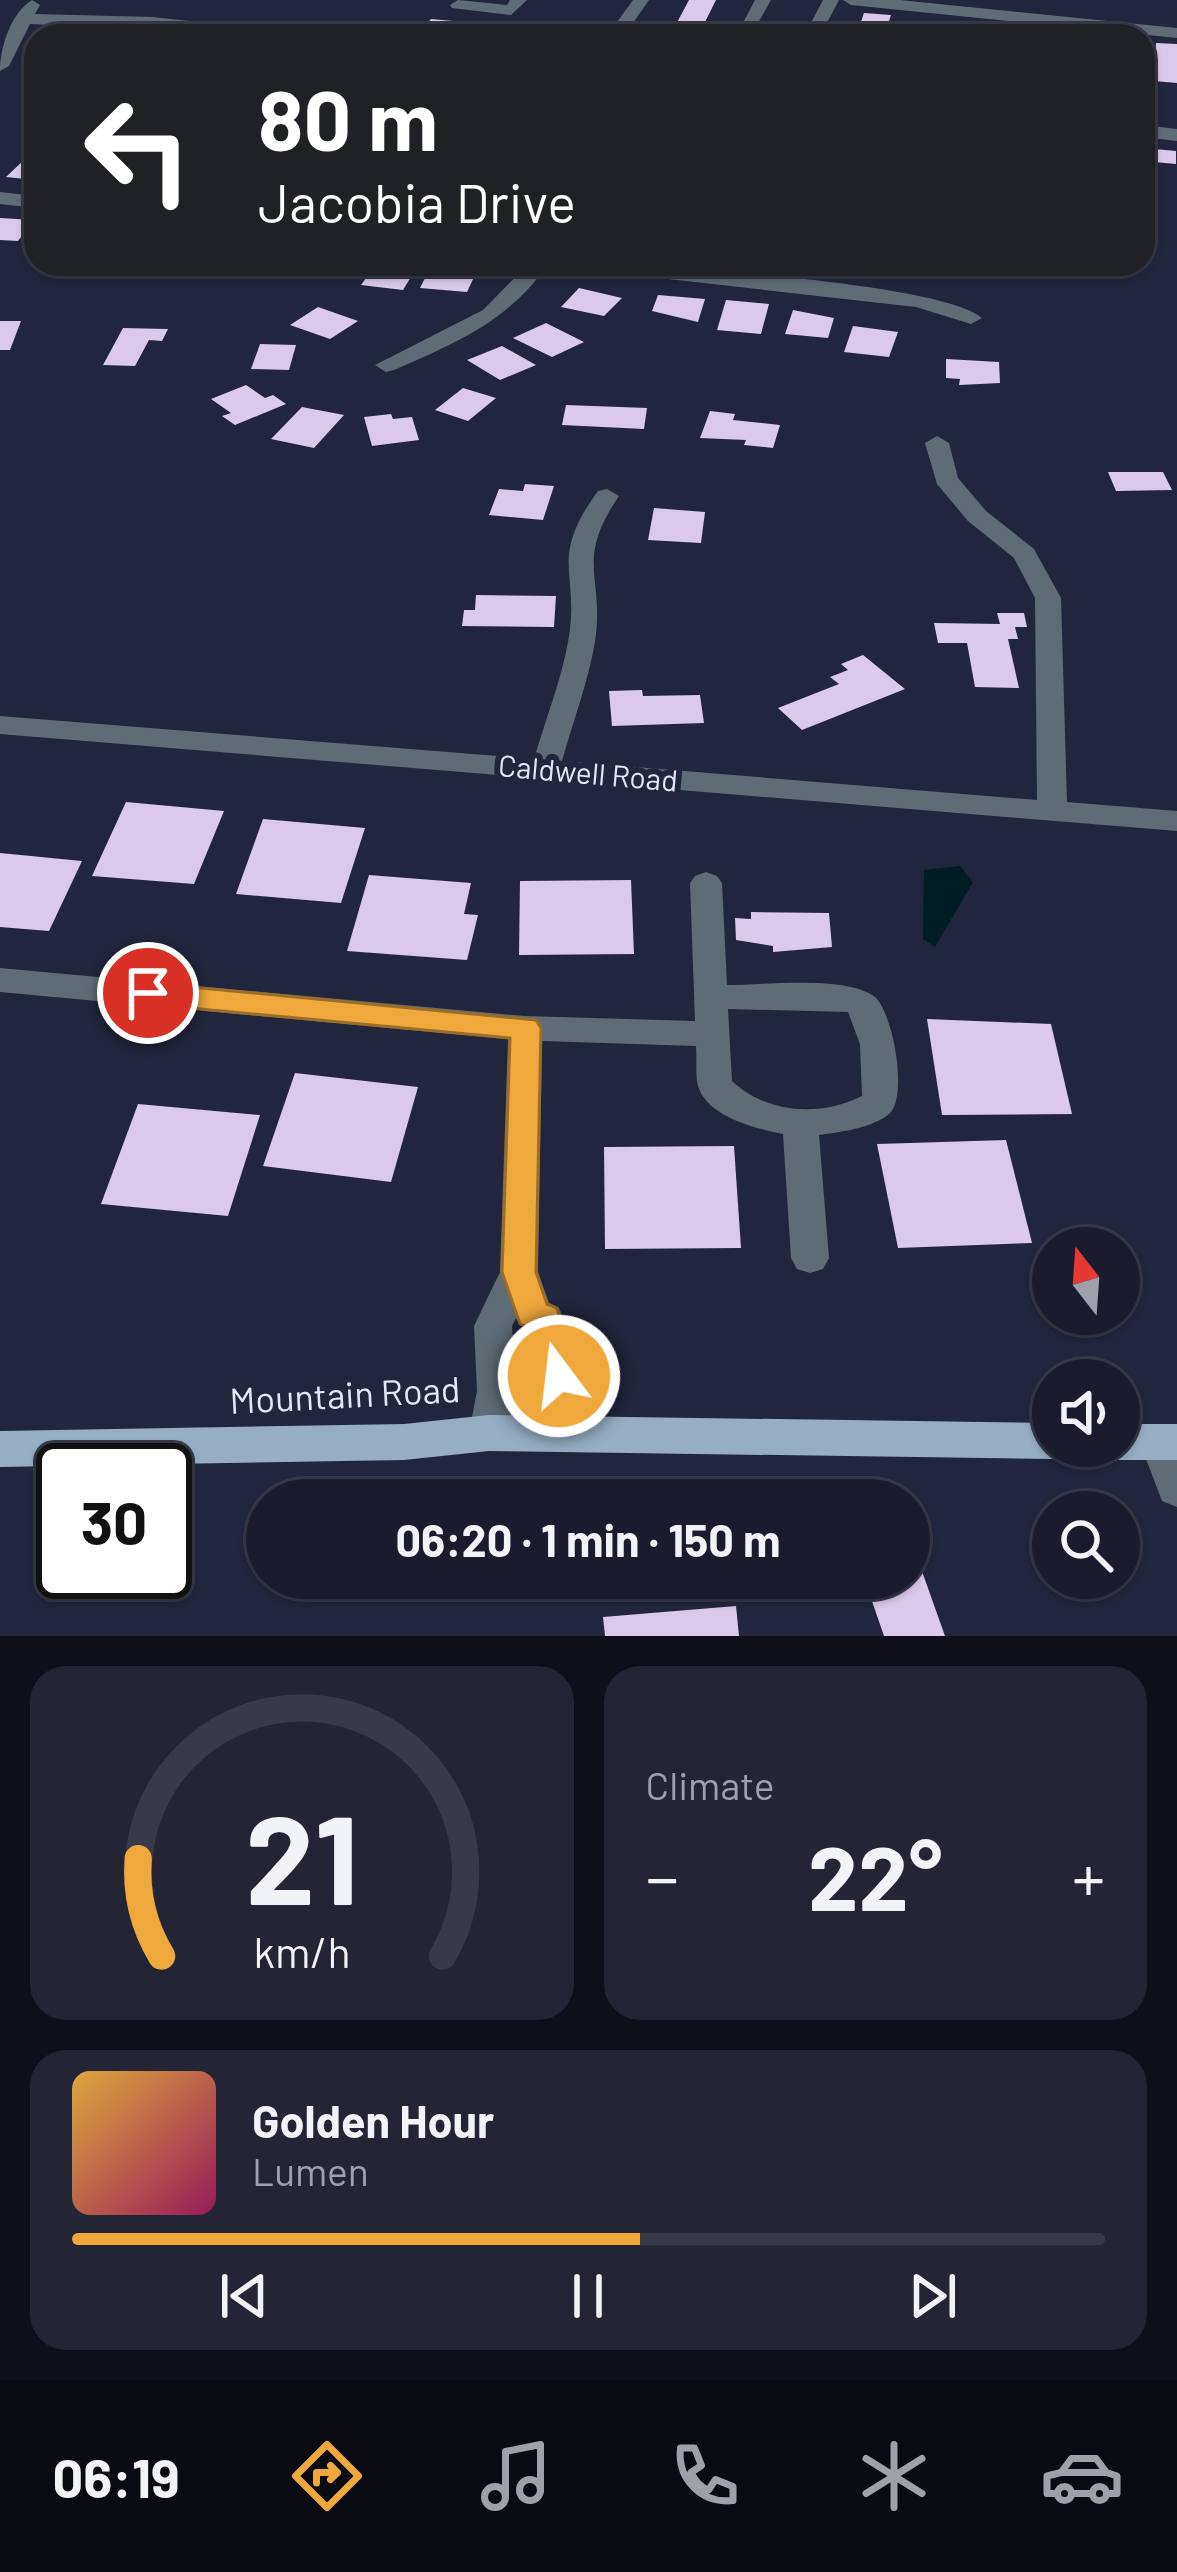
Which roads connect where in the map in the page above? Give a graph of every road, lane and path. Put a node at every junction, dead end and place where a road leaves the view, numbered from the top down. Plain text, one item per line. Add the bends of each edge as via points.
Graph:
1 (34, 0) edge
2 (462, 0) edge
3 (519, 0) edge
4 (851, 0) edge
5 (895, 2) edge
6 (24, 19) junction
7 (157, 24) edge
8 (1027, 24) edge
9 (0, 66) edge
10 (531, 276) edge
11 (695, 276) edge
12 (971, 318) dead end
13 (386, 365) dead end
14 (937, 443) dead end
15 (608, 496) dead end
16 (0, 725) edge
17 (545, 770) junction
18 (1052, 811) junction
19 (1177, 821) edge
20 (706, 883) dead end
21 (0, 980) edge
22 (712, 998) junction
23 (525, 1028) junction
24 (714, 1034) junction
25 (800, 1120) junction
26 (810, 1258) dead end
27 (519, 1272) junction
28 (489, 1432) junction
29 (567, 1434) junction
30 (1032, 1441) edge
31 (1152, 1442) edge
32 (0, 1449) edge
33 (1177, 1488) edge

1 - 6 street
2 - 3 street via 458,5 511,10
4 - 5 street
5 - 8 street
6 - 7 street
6 - 9 street
10 - 13 street via 499,311
11 - 12 street via 919,301
14 - 18 street via 946,479 976,516 1025,554 1048,598
15 - 17 street via 580,545 582,639
16 - 17 street, Caldwell Road
17 - 18 street, Caldwell Road
18 - 19 street, Caldwell Road
20 - 22 street
21 - 23 street
22 - 24 street
22 - 25 street via 842,997 870,1015 878,1103 840,1119
23 - 24 street
23 - 27 street
24 - 25 street via 715,1086 731,1106 754,1117
25 - 26 street
27 - 28 street via 493,1326 497,1390
27 - 29 street via 533,1314 544,1318
28 - 29 main road, Mountain Road
28 - 32 main road, Mountain Road via 404,1442
29 - 30 main road, Mountain Road
31 - 33 street

